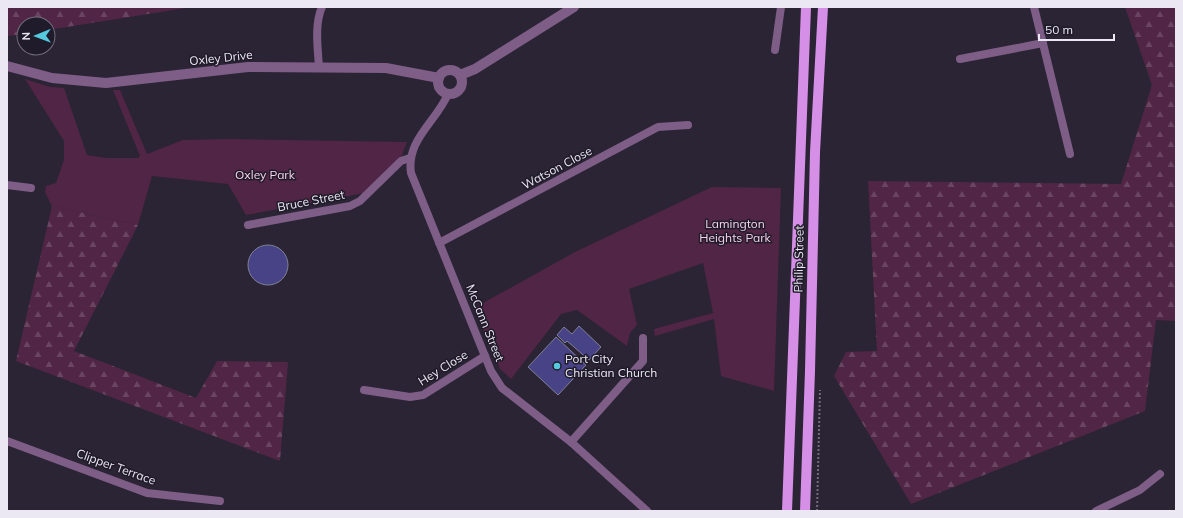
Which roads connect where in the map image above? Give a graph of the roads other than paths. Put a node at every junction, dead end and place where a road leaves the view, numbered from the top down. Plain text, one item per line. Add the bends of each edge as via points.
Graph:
1 (322, 7) edge
2 (574, 7) edge
3 (782, 7) edge
4 (806, 7) edge
5 (823, 7) edge
6 (1034, 7) edge
7 (1043, 43) junction
8 (775, 50) dead end
9 (960, 59) dead end
10 (7, 66) edge
11 (319, 68) junction
12 (460, 75) junction
13 (439, 78) junction
14 (448, 94) junction
15 (688, 126) dead end
16 (1070, 154) dead end
17 (410, 158) junction
18 (7, 185) edge
19 (31, 188) dead end
20 (248, 226) dead end
21 (439, 243) junction
22 (643, 338) dead end
23 (485, 356) junction
24 (364, 390) dead end
25 (7, 441) edge
26 (571, 442) junction
27 (1160, 474) dead end
28 (220, 501) dead end
29 (647, 511) edge
30 (786, 511) edge
31 (805, 511) edge
32 (1096, 511) edge

1 - 11 street via 318,27
2 - 12 street via 475,69
3 - 8 street
4 - 30 main road, Philip Street
5 - 31 main road, Philip Street via 814,166
6 - 7 street
7 - 9 street
7 - 16 street
10 - 11 street, Oxley Drive via 52,78 106,83 248,67
11 - 13 street, Oxley Drive via 386,68
12 - 13 street via 449,70
12 - 14 street via 462,83 459,90
13 - 14 street via 440,88
14 - 17 street via 444,104 414,147
15 - 21 street, Watson Close via 658,127
17 - 20 street, Bruce Street via 401,161 360,201 350,206
17 - 21 street, McCann Street via 415,186
18 - 19 street
21 - 23 street, McCann Street
22 - 26 street via 643,361
23 - 24 street, Hey Close via 423,395 410,397
23 - 26 street, McCann Street via 502,388
25 - 28 street, Clipper Terrace via 147,493
26 - 29 street, McCann Street
27 - 32 street via 1140,490

